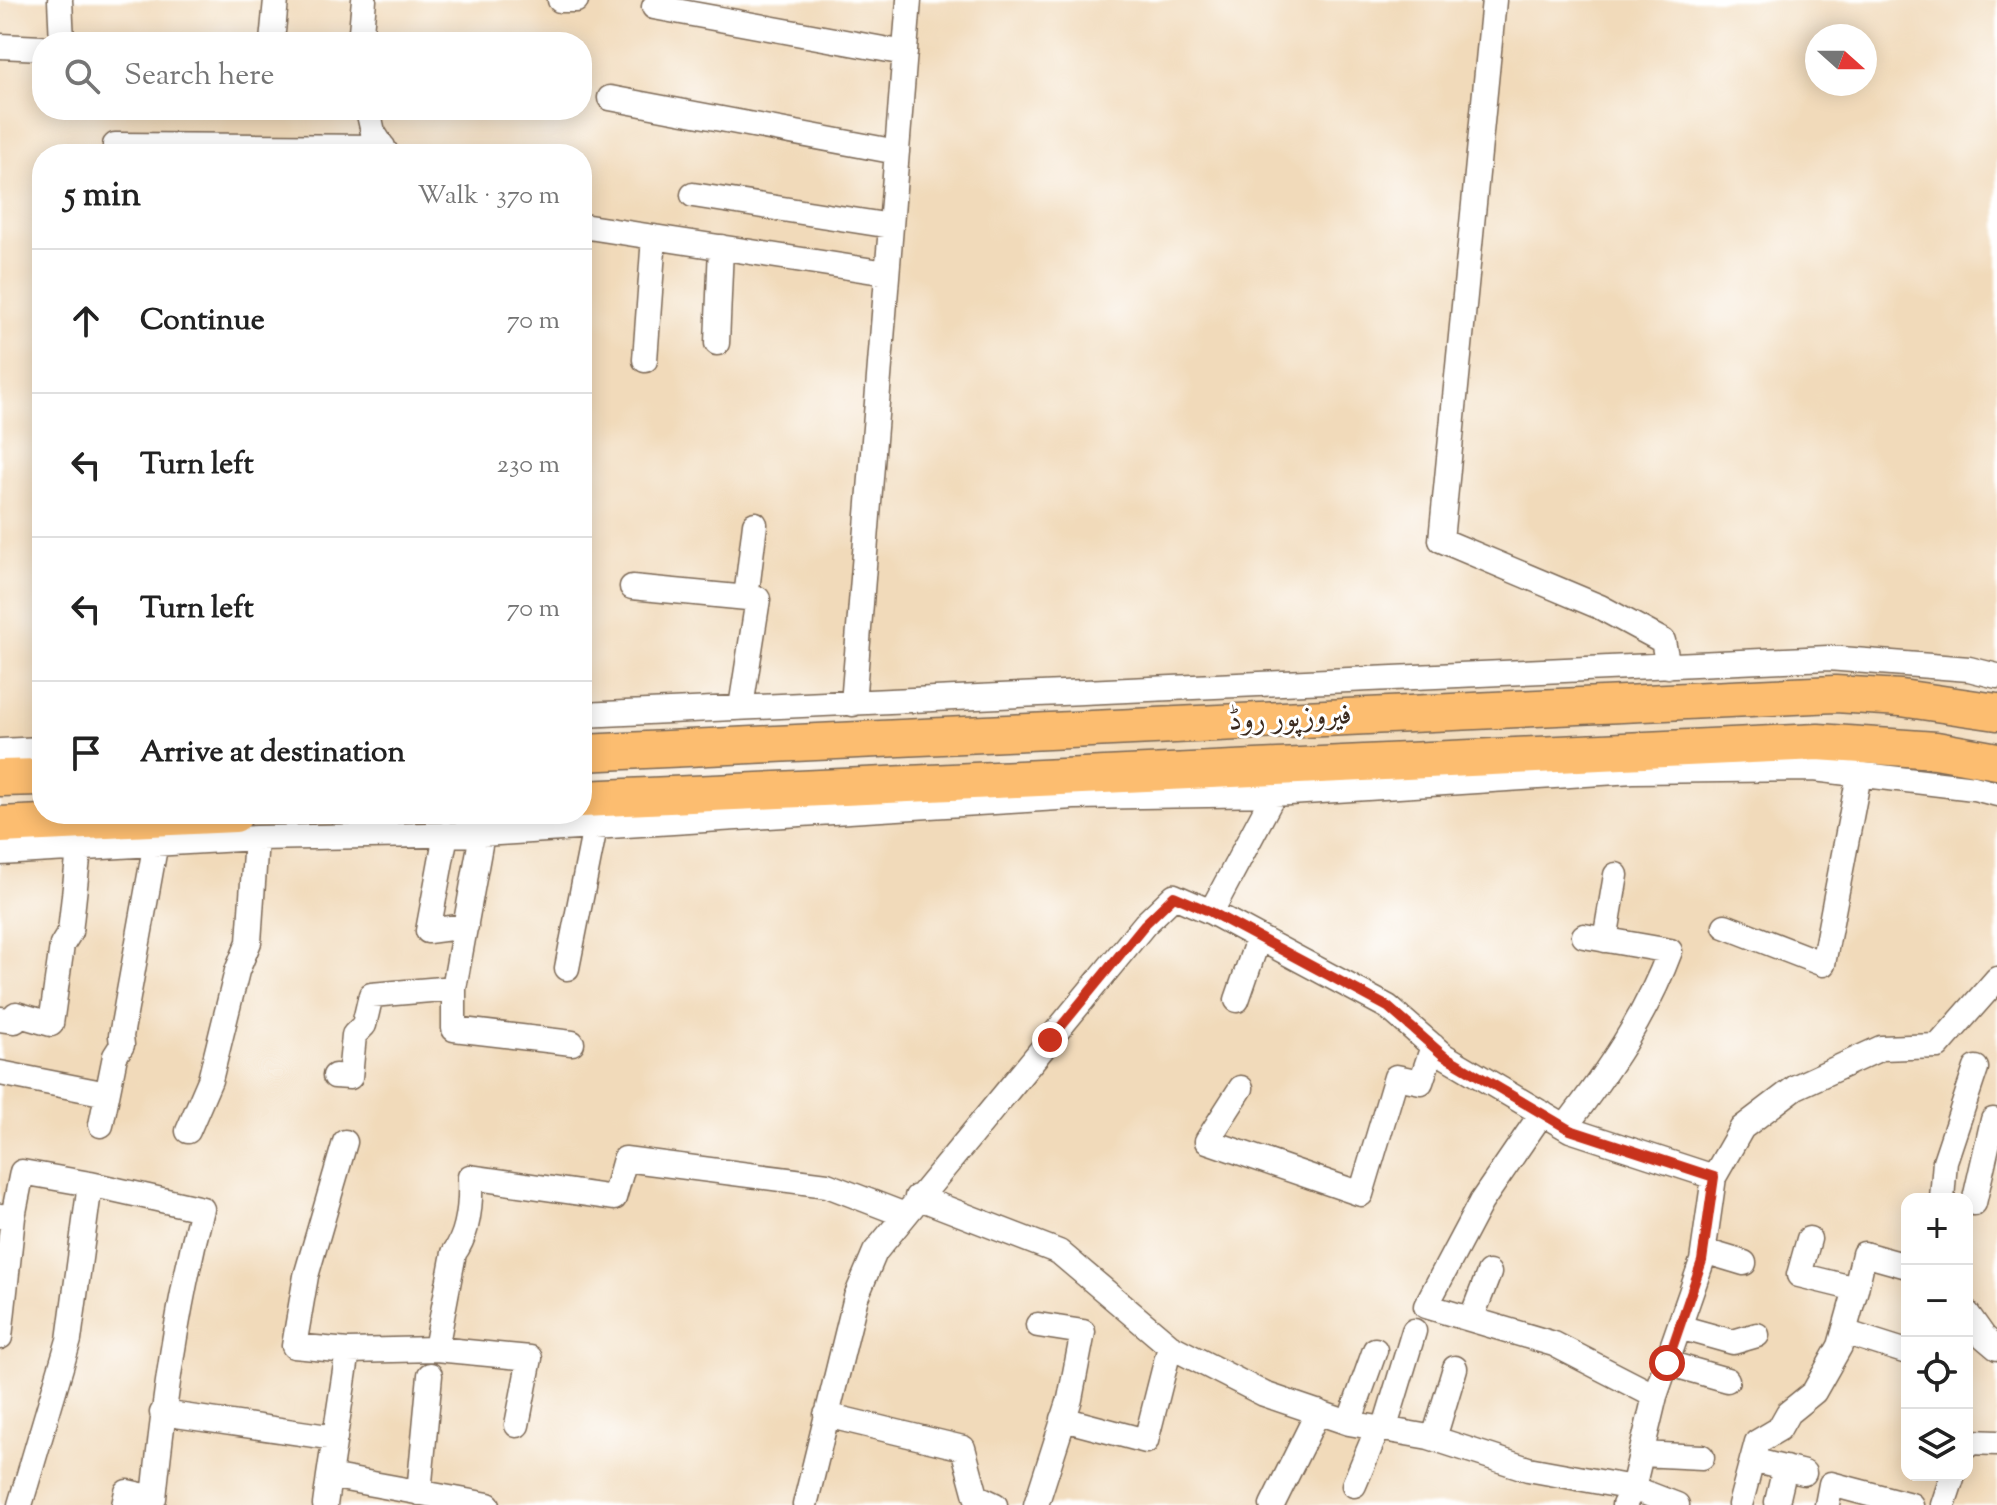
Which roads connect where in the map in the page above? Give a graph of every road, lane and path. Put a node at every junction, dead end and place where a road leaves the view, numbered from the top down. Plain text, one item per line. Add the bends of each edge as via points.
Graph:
1 (60, 0) edge
2 (276, 0) edge
3 (364, 0) edge
4 (560, 0) edge
5 (576, 0) edge
6 (909, 0) edge
7 (1494, 0) edge
8 (654, 7) dead end
9 (62, 32) edge
10 (273, 32) edge
11 (361, 32) edge
12 (0, 46) edge
13 (32, 48) edge
14 (905, 53) junction
15 (610, 98) dead end
16 (370, 120) edge
17 (381, 144) edge
18 (897, 152) junction
19 (693, 195) dead end
20 (891, 226) junction
21 (592, 228) edge
22 (654, 237) junction
23 (721, 247) junction
24 (887, 273) junction
25 (717, 343) dead end
26 (645, 360) dead end
27 (755, 524) dead end
28 (632, 587) dead end
29 (746, 598) junction
30 (1668, 666) junction
31 (1997, 676) edge
32 (853, 704) junction
33 (741, 707) junction
34 (1997, 712) edge
35 (592, 714) edge
36 (592, 753) edge
37 (31, 761) edge
38 (1997, 761) edge
39 (1536, 765) junction
40 (1859, 775) junction
41 (0, 778) edge
42 (1274, 794) junction
43 (1997, 794) edge
44 (690, 808) junction
45 (592, 813) edge
46 (168, 824) edge
47 (533, 824) edge
48 (587, 824) edge
49 (0, 825) edge
50 (246, 826) edge
51 (446, 834) junction
52 (482, 834) junction
53 (79, 850) junction
54 (0, 853) edge
55 (1616, 875) dead end
56 (1211, 912) junction
57 (466, 926) junction
58 (1725, 926) dead end
59 (1258, 939) junction
60 (567, 968) dead end
61 (1997, 979) edge
62 (454, 988) junction
63 (1237, 1000) dead end
64 (0, 1019) edge
65 (572, 1043) dead end
66 (1433, 1046) junction
67 (1976, 1068) dead end
68 (0, 1073) edge
69 (335, 1076) dead end
70 (1241, 1088) dead end
71 (107, 1094) junction
72 (1962, 1109) junction
73 (1542, 1113) junction
74 (1995, 1121) edge
75 (101, 1125) dead end
76 (1565, 1127) junction
77 (188, 1131) dead end
78 (345, 1142) dead end
79 (1714, 1177) junction
80 (90, 1184) junction
81 (1983, 1188) edge
82 (1942, 1193) edge
83 (911, 1206) junction
84 (7, 1216) edge
85 (1809, 1239) dead end
86 (1704, 1251) junction
87 (1744, 1263) dead end
88 (1903, 1265) edge
89 (1489, 1273) dead end
90 (1856, 1289) junction
91 (1471, 1319) junction
92 (1973, 1321) edge
93 (1038, 1325) dead end
94 (1679, 1327) junction
95 (1414, 1331) dead end
96 (1844, 1332) junction
97 (1757, 1335) dead end
98 (0, 1337) edge
99 (1170, 1346) junction
100 (1997, 1348) edge
101 (436, 1349) junction
102 (1375, 1350) dead end
103 (1901, 1350) edge
104 (348, 1351) junction
105 (1667, 1363) junction
106 (1455, 1368) dead end
107 (430, 1375) dead end
108 (1727, 1380) dead end
109 (1655, 1396) junction
110 (1318, 1412) junction
111 (162, 1413) junction
112 (826, 1415) junction
113 (1063, 1419) junction
114 (1349, 1423) junction
115 (517, 1425) dead end
116 (1381, 1429) junction
117 (335, 1438) junction
118 (1434, 1438) junction
119 (1973, 1442) edge
120 (1997, 1443) edge
121 (1641, 1454) junction
122 (1702, 1457) dead end
123 (1752, 1460) junction
124 (329, 1476) junction
125 (1951, 1481) edge
126 (1354, 1485) dead end
127 (419, 1493) junction
128 (1628, 1496) edge
129 (1781, 1504) edge
130 (20, 1505) edge
131 (124, 1505) edge
132 (325, 1505) edge
133 (488, 1505) edge
134 (805, 1505) edge
135 (995, 1505) edge
136 (1036, 1505) edge
137 (1272, 1505) edge
138 (1677, 1505) edge
139 (1740, 1505) edge
140 (1827, 1505) edge
141 (1911, 1505) edge
142 (1943, 1505) edge

1 - 9 street
2 - 10 street
3 - 11 street
4 - 5 street
6 - 14 street
7 - 30 street via 1441,540 1600,607 1663,641
8 - 14 street
12 - 13 street
14 - 18 street
15 - 18 street
16 - 17 street
18 - 20 street
19 - 20 street
20 - 24 street
21 - 22 street
22 - 23 street
22 - 26 street
23 - 24 street
23 - 25 street
24 - 32 street
27 - 29 street
28 - 29 street
29 - 33 street via 758,599
30 - 31 street via 1828,658
30 - 32 street
32 - 33 street
33 - 35 street
34 - 36 highway, فیروزپور روڈ via 1835,694
37 - 41 highway
38 - 39 highway, فیروزپور روڈ via 1936,750 1818,742
39 - 40 street via 1814,769
39 - 42 street
39 - 44 highway, فیروزپور روڈ
40 - 43 street
40 - 58 street via 1823,964
42 - 44 street
42 - 56 street
44 - 45 highway, فیروزپور روڈ
46 - 49 highway
46 - 50 highway
46 - 53 street
46 - 71 street
47 - 52 street
48 - 60 street
50 - 51 street
50 - 77 street via 249,942 210,1080
51 - 52 street
51 - 57 street via 428,931
52 - 57 street
53 - 54 street
53 - 64 street via 70,932 62,945 51,1024 16,1014 15,1021
55 - 76 street via 1594,938 1670,951 1651,1000 1614,1064
56 - 59 street
56 - 83 street via 1174,896 1145,924
57 - 62 street
59 - 63 street
59 - 66 street via 1388,1007
61 - 79 street via 1938,1046 1881,1048 1796,1087 1742,1128
62 - 65 street via 454,1029
62 - 69 street via 371,995 364,1025 354,1035 350,1077
66 - 70 street via 1421,1082 1396,1077 1361,1194 1207,1141
66 - 73 street
67 - 72 street
68 - 71 street
71 - 75 street
72 - 74 street
72 - 82 street via 1945,1161
73 - 76 street
73 - 91 street via 1481,1202 1426,1306
74 - 81 street
76 - 79 street
78 - 104 street via 306,1276 294,1346
79 - 86 street
80 - 84 street via 22,1172
80 - 111 street via 202,1209 185,1273
80 - 130 street via 69,1340
83 - 99 street via 1059,1252
83 - 101 street via 827,1185 625,1159 614,1198 470,1177 471,1197 454,1253
83 - 112 street via 875,1252 856,1297
84 - 98 street
85 - 90 street via 1799,1275
86 - 87 street
86 - 94 street
88 - 90 street via 1864,1254
89 - 91 street
90 - 96 street
91 - 109 street via 1554,1344
92 - 100 street
93 - 113 street via 1083,1332
94 - 97 street via 1733,1342
94 - 105 street
95 - 116 street
96 - 103 street
96 - 123 street via 1814,1392 1788,1413 1779,1429 1757,1442
99 - 110 street via 1264,1394
99 - 113 street via 1146,1441
101 - 104 street
101 - 115 street via 530,1358
102 - 114 street
104 - 117 street
105 - 108 street
105 - 109 street
106 - 118 street
107 - 127 street
109 - 121 street
110 - 114 street
110 - 137 street
111 - 117 street
111 - 131 street via 154,1498 127,1492
112 - 134 street
112 - 135 street via 963,1448 976,1496
113 - 136 street
114 - 116 street
116 - 118 street
116 - 126 street
117 - 124 street
118 - 128 street
119 - 120 street
121 - 122 street
121 - 128 street
123 - 129 street via 1795,1471
123 - 139 street
124 - 127 street
124 - 132 street
125 - 142 street
127 - 133 street
128 - 138 street
140 - 141 street via 1831,1484

